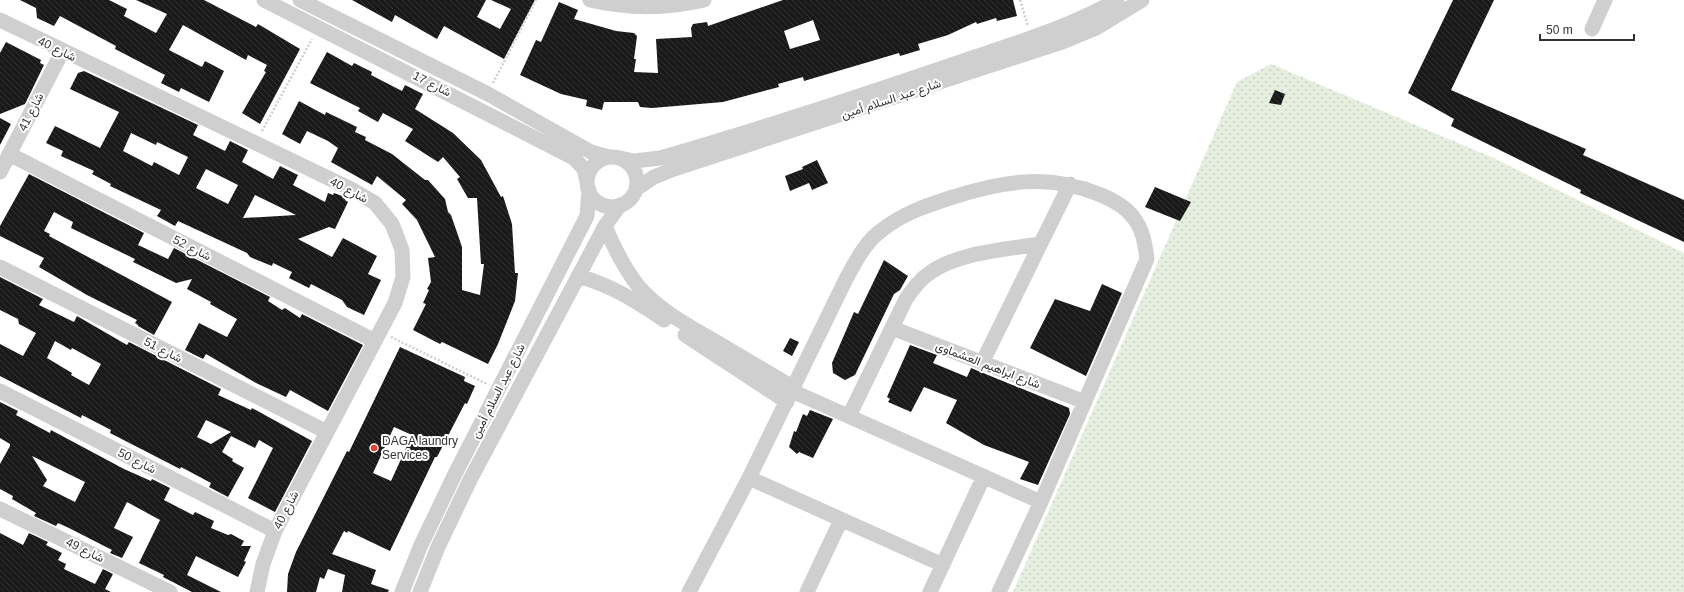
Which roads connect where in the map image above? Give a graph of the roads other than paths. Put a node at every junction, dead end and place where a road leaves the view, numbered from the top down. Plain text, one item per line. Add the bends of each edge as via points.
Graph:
1 (264, 0) edge
2 (300, 0) edge
3 (590, 0) edge
4 (704, 0) edge
5 (1117, 0) edge
6 (1142, 0) edge
7 (1605, 0) edge
8 (0, 20) edge
9 (1592, 29) dead end
10 (62, 52) junction
11 (881, 96) junction
12 (9, 154) junction
13 (614, 158) junction
14 (0, 172) edge
15 (1070, 184) junction
16 (588, 186) junction
17 (636, 189) junction
18 (620, 205) junction
19 (605, 226) junction
20 (1039, 244) junction
21 (0, 267) edge
22 (578, 276) junction
23 (674, 322) junction
24 (892, 328) junction
25 (377, 336) junction
26 (982, 362) junction
27 (0, 392) edge
28 (791, 394) junction
29 (1085, 402) junction
30 (849, 416) junction
31 (326, 432) junction
32 (471, 443) junction
33 (486, 450) junction
34 (455, 474) junction
35 (984, 476) junction
36 (749, 478) junction
37 (470, 480) junction
38 (1041, 502) junction
39 (0, 509) edge
40 (841, 520) junction
41 (275, 532) junction
42 (943, 565) junction
43 (170, 592) edge
44 (257, 592) edge
45 (402, 592) edge
46 (420, 592) edge
47 (689, 592) edge
48 (807, 592) edge
49 (930, 592) edge
50 (999, 592) edge

1 - 16 street, شارع 17 via 574,158 584,168
2 - 13 street, شارع 17 via 488,94 591,152
3 - 4 street via 649,8 685,5
5 - 11 street, شارع عبد السلام أمين via 1060,29 1031,37
6 - 11 street, شارع عبد السلام أمين via 1096,28 1062,42
7 - 9 street
8 - 10 street, شارع 40
10 - 12 street, شارع 41
10 - 25 street, شارع 40 via 351,189 374,203 392,224 402,250 403,277 395,304
11 - 13 street, شارع عبد السلام أمين via 660,158 639,161
11 - 17 street, شارع عبد السلام أمين via 674,169
12 - 14 street, شارع 41
12 - 25 street, شارع 52
13 - 16 street via 602,159 591,169
13 - 17 street via 632,167 637,182
15 - 20 street
15 - 28 street via 1039,181 1003,183 977,189 905,214 880,230 861,252 846,279
15 - 29 street via 1117,202 1134,217 1144,237 1147,259
16 - 18 street via 598,202 605,206
16 - 32 street, شارع عبد السلام أمين via 587,216
17 - 18 street via 627,202
18 - 19 street, شارع عبد السلام أمين
19 - 22 street, شارع عبد السلام أمين
19 - 23 street via 625,269
20 - 24 street via 963,258 946,263 930,272 916,284
20 - 26 street
21 - 31 street, شارع 51
22 - 23 street via 602,283 625,294
22 - 33 street, شارع عبد السلام أمين
23 - 28 street
24 - 26 street, شارع ابراهيم العشماوى
24 - 30 street
25 - 31 street, شارع 40
26 - 29 street, شارع ابراهيم العشماوى
27 - 41 street, شارع 50
28 - 30 street
28 - 36 street
29 - 38 street
30 - 35 street
31 - 41 street, شارع 40
32 - 33 street via 476,449
32 - 34 street, شارع عبد السلام أمين
33 - 37 street, شارع عبد السلام أمين
34 - 37 street via 464,473
34 - 45 street, شارع عبد السلام أمين
35 - 38 street
35 - 42 street
36 - 40 street
36 - 47 street
37 - 46 street, شارع عبد السلام أمين
38 - 50 street
39 - 43 street, شارع 49
40 - 42 street
40 - 48 street
41 - 44 street, شارع 40 via 263,564
42 - 49 street

